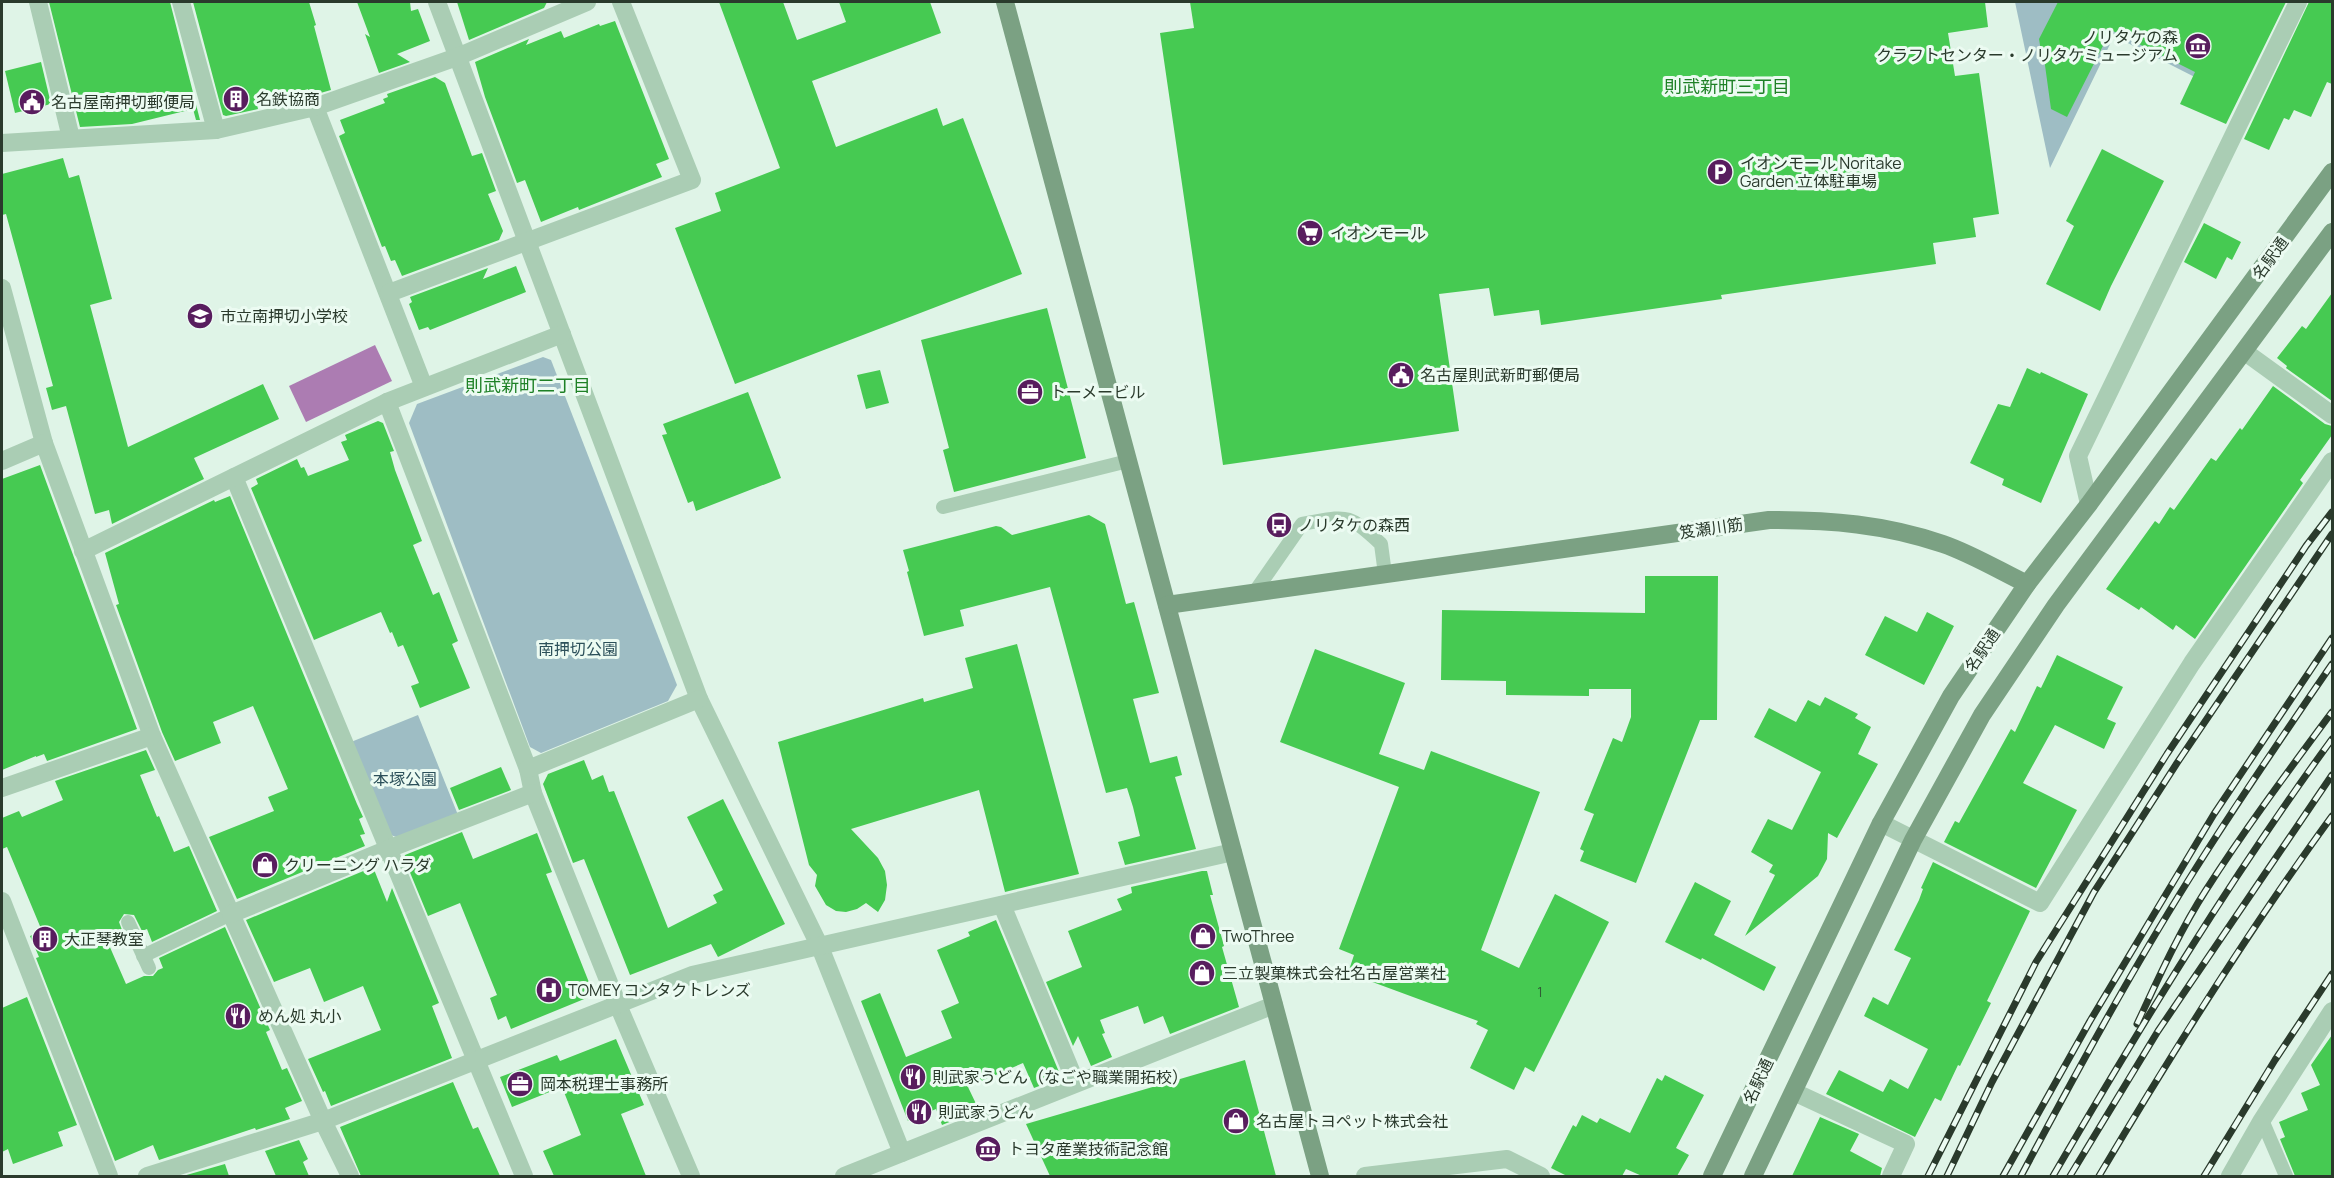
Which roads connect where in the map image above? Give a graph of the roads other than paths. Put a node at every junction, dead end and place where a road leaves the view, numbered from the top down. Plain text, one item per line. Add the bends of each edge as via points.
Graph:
1 (38, 2) edge
2 (181, 2) edge
3 (437, 2) edge
4 (587, 2) edge
5 (621, 2) edge
6 (1005, 2) edge
7 (2298, 2) edge
8 (559, 7) edge
9 (457, 57) junction
10 (315, 107) junction
11 (216, 130) junction
12 (71, 138) junction
13 (2, 143) edge
14 (2332, 172) edge
15 (2332, 232) edge
16 (527, 241) junction
17 (2, 288) edge
18 (389, 293) junction
19 (562, 334) junction
20 (2245, 352) junction
21 (424, 387) junction
22 (387, 402) junction
23 (2332, 415) edge
24 (44, 443) junction
25 (2, 461) edge
26 (1128, 461) junction
27 (2332, 461) edge
28 (234, 477) junction
29 (2089, 504) junction
30 (943, 507) dead end
31 (83, 551) junction
32 (1385, 574) junction
33 (2027, 584) junction
34 (1254, 592) junction
35 (1167, 605) junction
36 (699, 699) junction
37 (152, 736) junction
38 (528, 769) junction
39 (2, 788) edge
40 (533, 793) junction
41 (1881, 823) junction
42 (1913, 840) junction
43 (387, 849) junction
44 (1233, 852) junction
45 (2, 901) edge
46 (1002, 905) junction
47 (231, 914) junction
48 (128, 922) dead end
49 (820, 947) junction
50 (618, 1005) junction
51 (1274, 1005) junction
52 (2332, 1011) edge
53 (476, 1061) junction
54 (1076, 1083) junction
55 (1794, 1092) junction
56 (2262, 1120) junction
57 (323, 1121) junction
58 (902, 1153) junction
59 (109, 1176) edge
60 (147, 1176) edge
61 (350, 1176) edge
62 (524, 1176) edge
63 (691, 1176) edge
64 (844, 1176) edge
65 (1320, 1176) edge
66 (1365, 1176) edge
67 (1541, 1176) edge
68 (1712, 1176) edge
69 (1753, 1176) edge
70 (1891, 1176) edge
71 (2230, 1176) edge
72 (2286, 1176) edge

1 - 12 street
2 - 11 street
3 - 9 street
4 - 8 street
5 - 16 street via 692,180
6 - 26 street
7 - 29 street via 2078,456
8 - 9 street
9 - 10 street
9 - 16 street
10 - 11 street
10 - 18 street
11 - 12 street
12 - 13 street
14 - 29 street, 名駅通
15 - 20 street
16 - 18 street
16 - 19 street
17 - 24 street
18 - 21 street
19 - 21 street
19 - 36 street
20 - 23 street
20 - 42 street via 2056,605 1982,714
21 - 22 street
22 - 28 street
22 - 38 street
24 - 25 street
24 - 31 street
26 - 30 lane
26 - 35 street
27 - 42 street via 2192,663 2040,903
28 - 31 street
28 - 43 street
29 - 33 street, 名駅通
31 - 37 street
32 - 33 street, 笈瀬川筋 via 1769,520 1824,520 1874,525 1944,544
32 - 34 street, 笈瀬川筋
32 - 34 lane via 1381,544 1359,524 1344,517 1302,524
33 - 41 street, 名駅通 via 1951,696
34 - 35 street, 笈瀬川筋
35 - 44 street
36 - 38 street
36 - 49 street
37 - 39 street
37 - 47 street
38 - 40 street
40 - 43 street
40 - 50 street
41 - 42 street
41 - 68 street, 名駅通
42 - 55 street
43 - 47 street
43 - 53 street
44 - 46 street
44 - 51 street
45 - 59 street
46 - 49 street
46 - 54 street
47 - 48 lane via 146,962
47 - 57 street
49 - 50 street via 692,975
49 - 58 street
50 - 53 street
50 - 63 street
51 - 54 street
51 - 65 street
52 - 56 street
53 - 57 street
53 - 62 street
54 - 58 street
55 - 69 street
55 - 70 street via 1906,1144
56 - 71 street
56 - 72 lane
57 - 60 street
57 - 61 street
58 - 64 street
66 - 67 street via 1507,1160

